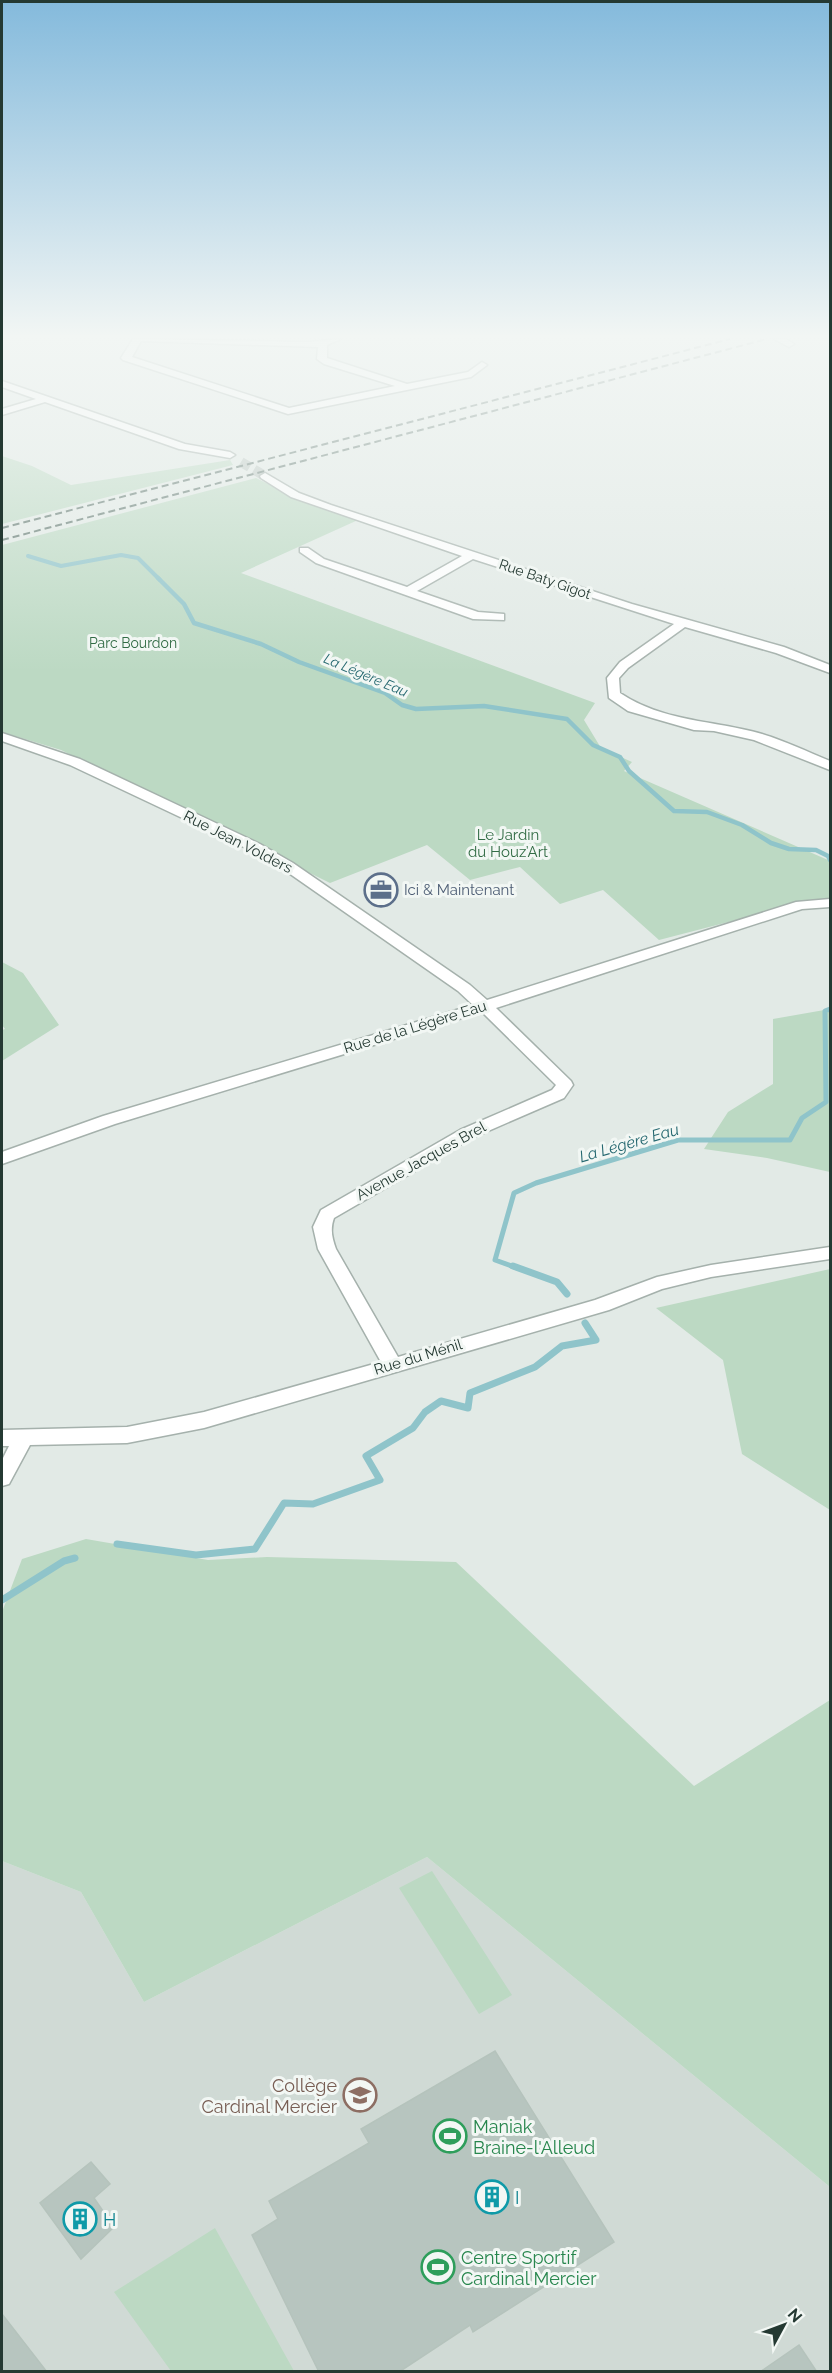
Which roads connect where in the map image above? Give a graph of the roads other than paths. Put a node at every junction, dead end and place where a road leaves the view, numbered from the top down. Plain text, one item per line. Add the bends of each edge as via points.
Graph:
1 (199, 450) edge
2 (218, 450) edge
3 (230, 455) junction
4 (241, 462) tunnel mouth
5 (265, 476) tunnel mouth
6 (304, 550) dead end
7 (474, 554) junction
8 (407, 592) junction
9 (500, 617) dead end
10 (683, 623) junction
11 (831, 669) edge
12 (2, 737) edge
13 (831, 766) edge
14 (831, 903) edge
15 (483, 1006) junction
16 (2, 1158) edge
17 (831, 1253) edge
18 (393, 1365) junction
19 (2, 1438) edge
20 (24, 1438) junction
21 (2, 1478) edge

1 - 3 street
2 - 3 street
3 - 4 street
5 - 7 street, Rue Baty Gigot via 295,495 327,507
6 - 8 street via 320,561
7 - 8 street
7 - 10 street, Rue Baty Gigot
8 - 9 street via 477,616
10 - 11 street, Rue Baty Gigot via 780,650
10 - 13 street via 624,665 613,678 614,695 633,708 694,726 758,737
12 - 15 street, Rue Jean Volders via 75,762 255,847 393,938
14 - 15 street, Rue de la Légère Eau via 801,905
15 - 16 street, Rue de la Légère Eau via 109,1120
15 - 18 street, Avenue Jacques Brel via 565,1085 564,1089 466,1134 327,1214 322,1222 327,1250
17 - 18 street, Rue du Ménil via 711,1271 657,1284 602,1305
18 - 20 street, Rue du Ménil via 166,1428 127,1435
19 - 20 street, Rue du Ménil
20 - 21 street

